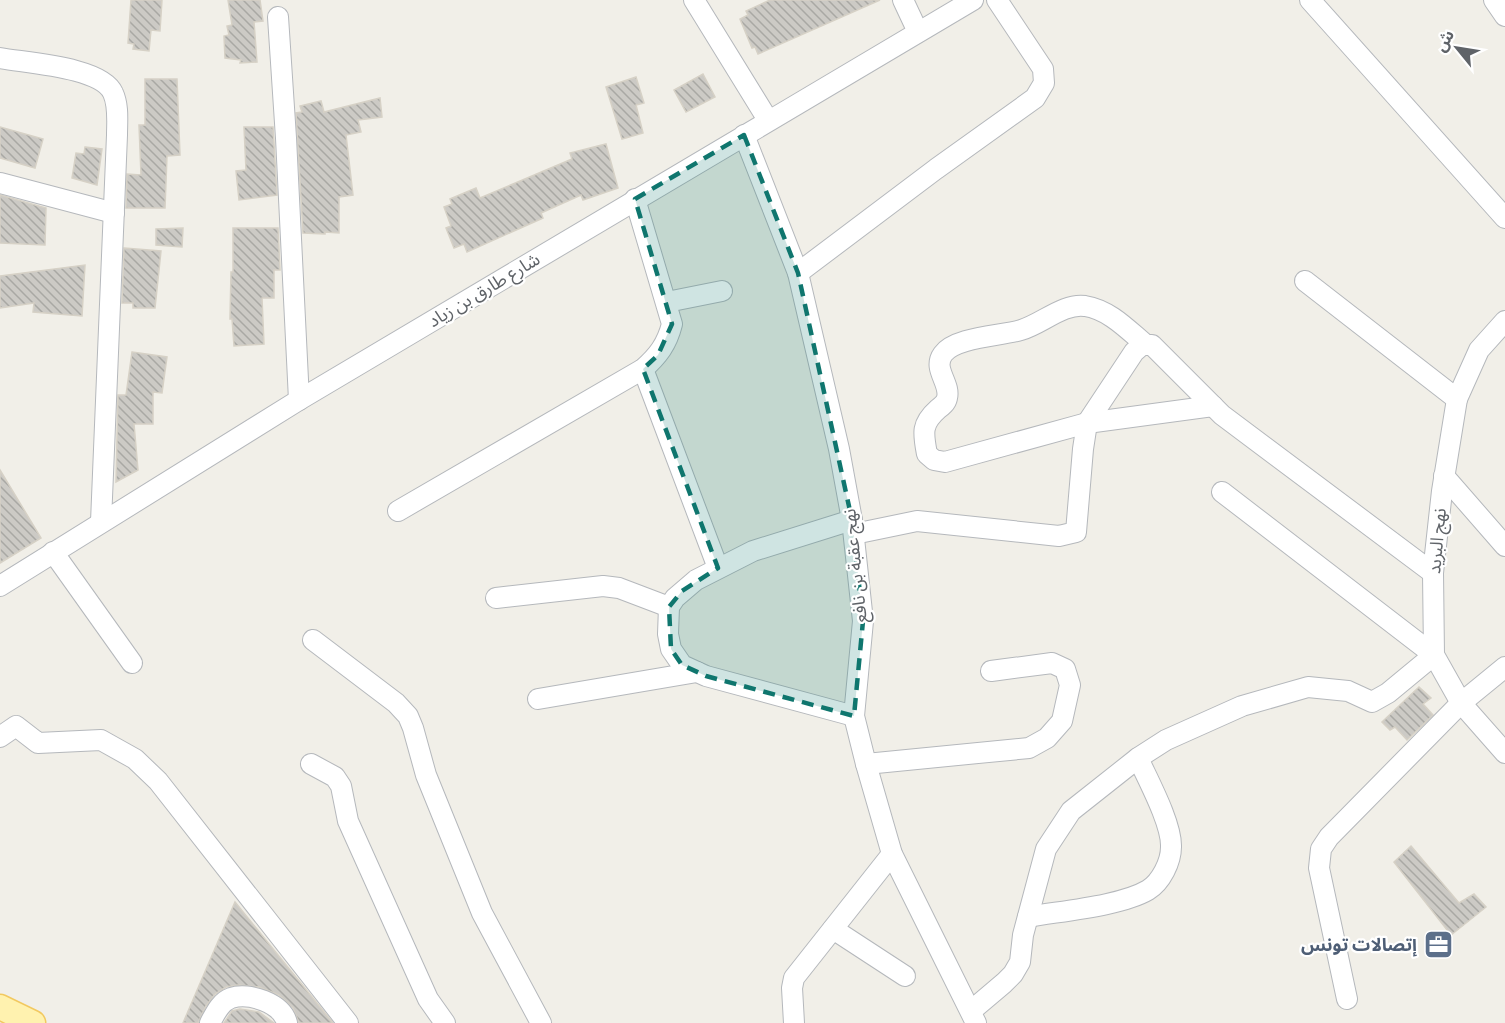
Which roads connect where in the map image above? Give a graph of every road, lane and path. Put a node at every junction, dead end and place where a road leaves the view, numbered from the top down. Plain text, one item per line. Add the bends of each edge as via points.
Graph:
1 (694, 0) edge
2 (903, 0) edge
3 (973, 0) edge
4 (997, 0) edge
5 (1310, 0) edge
6 (1494, 0) edge
7 (1505, 16) edge
8 (278, 17) dead end
9 (918, 32) junction
10 (0, 58) edge
11 (768, 120) junction
12 (744, 135) junction
13 (0, 183) edge
14 (635, 199) junction
15 (114, 213) junction
16 (1505, 218) edge
17 (798, 273) junction
18 (1305, 281) dead end
19 (722, 291) dead end
20 (667, 302) junction
21 (1505, 321) edge
22 (1146, 345) junction
23 (643, 369) junction
24 (1457, 399) junction
25 (298, 400) junction
26 (1213, 406) junction
27 (1088, 423) junction
28 (1444, 476) junction
29 (1222, 492) dead end
30 (398, 511) dead end
31 (101, 522) junction
32 (853, 527) junction
33 (1505, 546) edge
34 (53, 552) junction
35 (718, 568) junction
36 (1433, 573) junction
37 (0, 586) edge
38 (496, 598) dead end
39 (669, 607) junction
40 (313, 640) dead end
41 (1434, 655) junction
42 (132, 663) dead end
43 (1505, 667) edge
44 (991, 671) dead end
45 (697, 672) junction
46 (538, 699) dead end
47 (1461, 704) junction
48 (854, 716) junction
49 (0, 737) edge
50 (1505, 753) edge
51 (1138, 758) junction
52 (311, 764) dead end
53 (866, 764) junction
54 (892, 855) junction
55 (1028, 917) junction
56 (833, 929) junction
57 (905, 976) dead end
58 (1347, 999) dead end
59 (0, 1007) edge
60 (974, 1017) edge
61 (33, 1023) edge
62 (210, 1023) edge
63 (287, 1023) edge
64 (348, 1023) edge
65 (445, 1023) edge
66 (541, 1023) edge
67 (794, 1023) edge

1 - 11 street
2 - 9 street
3 - 9 street, شارع طارق بن زياد
4 - 17 street via 1043,69 1044,83 1035,98
5 - 16 street
6 - 7 street
8 - 25 street
9 - 11 street, شارع طارق بن زياد
10 - 15 street via 94,76 113,92 117,135
11 - 12 street, شارع طارق بن زياد
12 - 14 street, شارع طارق بن زياد
12 - 17 street, نهج عقبة بن نافع
13 - 15 street
14 - 20 street
14 - 25 street, شارع طارق بن زياد
15 - 31 street
17 - 32 street, نهج عقبة بن نافع
18 - 24 street
19 - 20 street
20 - 23 street via 672,324 669,335 658,355
21 - 24 street, نهج البريد via 1479,350
22 - 26 street via 1152,345
22 - 27 street via 1134,352
22 - 27 street via 1110,315 1082,306 1065,309 1021,330 955,344 941,356 939,366 947,398 930,416 923,435 927,454 945,462
23 - 30 street
23 - 35 street
24 - 28 street, نهج البريد
25 - 31 street, شارع طارق بن زياد
26 - 27 street
26 - 36 street
27 - 32 street via 1076,532 1059,536 917,521
28 - 33 street
28 - 36 street, نهج البريد
29 - 41 street
31 - 34 street, شارع طارق بن زياد
32 - 35 street via 753,551
32 - 48 street, نهج عقبة بن نافع via 862,621
34 - 37 street, شارع طارق بن زياد
34 - 42 street
35 - 39 street via 682,591
36 - 41 street, نهج البريد
38 - 39 street via 603,586
39 - 45 street via 671,649 682,665
40 - 66 street via 408,716 426,775 482,913
41 - 47 street, نهج البريد
41 - 51 street via 1372,702 1348,691 1308,687 1242,706 1166,740
43 - 47 street
44 - 53 street via 1052,663 1065,669 1070,685 1062,721 1047,738 1029,748
45 - 46 street
45 - 48 street
47 - 50 street, نهج البريد
47 - 58 street via 1321,849 1319,868
48 - 53 street, نهج عقبة بن نافع
49 - 64 street via 16,726 38,743 101,740 135,759 158,781
51 - 55 street via 1071,810 1046,849
51 - 55 street via 1167,824 1172,847 1166,870 1150,889 1128,899
52 - 65 street via 335,777 341,786 348,821 428,999
53 - 54 street, نهج عقبة بن نافع
54 - 56 street
54 - 60 street, نهج عقبة بن نافع
55 - 60 street via 1020,962
56 - 57 street
56 - 67 street via 794,978
59 - 61 main road
62 - 63 street via 229,998 241,996 274,1005

